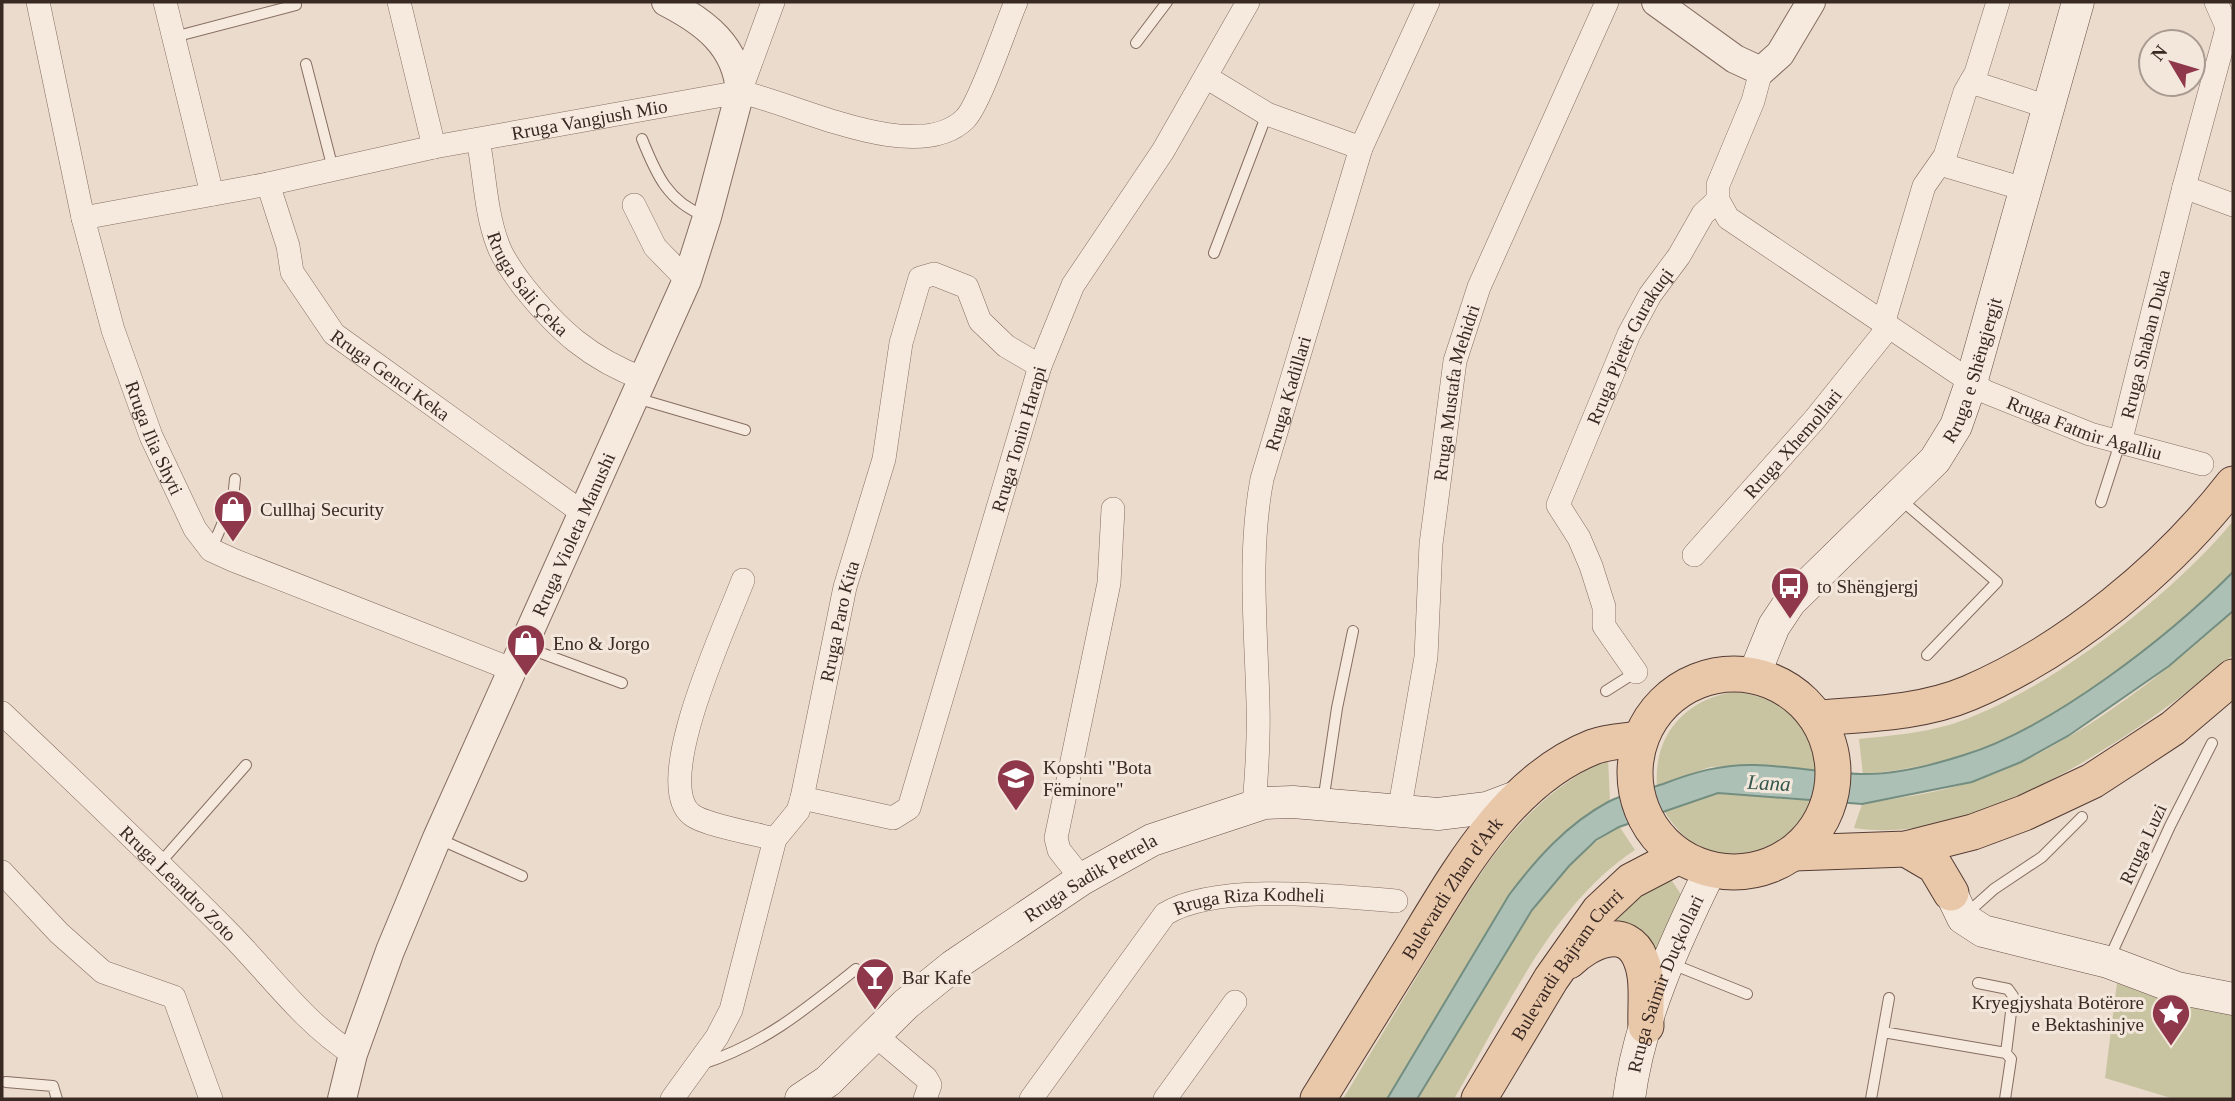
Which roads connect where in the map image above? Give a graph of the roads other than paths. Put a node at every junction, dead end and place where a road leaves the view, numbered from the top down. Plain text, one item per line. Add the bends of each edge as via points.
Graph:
1 (38, 2) edge
2 (165, 2) edge
3 (398, 2) edge
4 (666, 2) edge
5 (773, 2) edge
6 (1016, 2) edge
7 (1167, 2) edge
8 (1248, 2) edge
9 (1428, 2) edge
10 (1607, 2) edge
11 (1656, 2) edge
12 (1998, 2) edge
13 (2078, 2) edge
14 (2216, 2) edge
15 (296, 5) dead end
16 (1804, 5) edge
17 (2230, 30) edge
18 (174, 37) junction
19 (1136, 43) dead end
20 (306, 64) dead end
21 (1761, 71) junction
22 (1206, 77) junction
23 (1971, 82) junction
24 (740, 92) junction
25 (2048, 107) junction
26 (1267, 114) junction
27 (478, 139) junction
28 (642, 139) dead end
29 (434, 147) junction
30 (1361, 148) junction
31 (1940, 164) junction
32 (333, 169) junction
33 (268, 184) junction
34 (2183, 187) junction
35 (2024, 189) junction
36 (212, 194) junction
37 (1717, 200) junction
38 (634, 205) dead end
39 (2233, 205) edge
40 (707, 217) junction
41 (83, 218) junction
42 (1214, 253) dead end
43 (687, 280) junction
44 (1886, 326) junction
45 (1040, 366) junction
46 (1971, 383) junction
47 (640, 389) junction
48 (744, 430) dead end
49 (2120, 443) junction
50 (2202, 464) dead end
51 (235, 479) dead end
52 (2233, 484) edge
53 (1898, 497) junction
54 (2101, 502) dead end
55 (1113, 509) dead end
56 (583, 513) junction
57 (212, 550) junction
58 (1695, 555) dead end
59 (743, 580) dead end
60 (1353, 631) dead end
61 (1927, 655) dead end
62 (517, 657) junction
63 (1636, 672) joint
64 (1754, 675) junction
65 (2233, 677) edge
66 (622, 683) dead end
67 (1606, 691) dead end
68 (2, 713) edge
69 (1818, 718) junction
70 (2212, 743) dead end
71 (1637, 755) junction
72 (246, 765) dead end
73 (1524, 794) junction
74 (802, 798) junction
75 (1254, 805) junction
76 (1323, 805) junction
77 (1399, 812) junction
78 (1438, 814) junction
79 (2082, 817) dead end
80 (1973, 832) junction
81 (437, 838) junction
82 (775, 839) junction
83 (1669, 847) junction
84 (1906, 849) junction
85 (1794, 853) junction
86 (160, 863) junction
87 (1710, 871) junction
88 (2, 872) edge
89 (522, 876) dead end
90 (1082, 879) junction
91 (1457, 879) junction
92 (1396, 901) dead end
93 (1957, 905) junction
94 (1669, 962) junction
95 (2108, 962) junction
96 (856, 969) dead end
97 (1551, 979) junction
98 (1978, 983) dead end
99 (1747, 994) dead end
100 (1889, 998) dead end
101 (2233, 999) edge
102 (1235, 1002) dead end
103 (1646, 1026) junction
104 (1883, 1031) junction
105 (875, 1035) junction
106 (2006, 1053) junction
107 (353, 1054) junction
108 (696, 1066) junction
109 (6, 1082) dead end
110 (57, 1099) edge
111 (211, 1099) edge
112 (342, 1099) edge
113 (673, 1099) edge
114 (801, 1099) edge
115 (925, 1099) edge
116 (1031, 1099) edge
117 (1165, 1099) edge
118 (1318, 1099) edge
119 (1479, 1099) edge
120 (1629, 1099) edge
121 (1871, 1099) edge
122 (2005, 1099) edge

1 - 41 street, Rruga Ilia Shyti
2 - 18 street
3 - 29 street
4 - 24 street via 728,49 739,74
5 - 24 street, Rruga Violeta Manushi
6 - 24 street, Rruga Vangjush Mio via 971,111 954,127 939,132 905,135 860,130
7 - 19 lane
8 - 22 street, Rruga Tonin Harapi
9 - 30 street, Rruga Kadillari
10 - 77 street, Rruga Mustafa Mehidri via 1479,287 1458,349 1431,544 1426,657
11 - 21 street via 1735,59
12 - 23 street
13 - 25 main road, Rruga e Shëngjergjt
14 - 17 street, Rruga Shaban Duka
15 - 18 lane
16 - 21 street via 1780,54
17 - 34 street, Rruga Shaban Duka
18 - 36 street
20 - 32 lane
21 - 37 street via 1754,101 1718,185
22 - 26 street
22 - 45 street, Rruga Tonin Harapi via 1163,151 1073,285
23 - 25 street
23 - 31 street
24 - 27 street, Rruga Vangjush Mio
24 - 40 street, Rruga Violeta Manushi
25 - 35 main road, Rruga e Shëngjergjt
26 - 30 street
26 - 42 lane
27 - 29 street, Rruga Vangjush Mio
27 - 47 street, Rruga Sali Çeka via 495,237 518,279 551,322
28 - 40 lane via 657,178 675,200
29 - 32 street, Rruga Vangjush Mio
30 - 75 street, Rruga Kadillari via 1257,505 1253,637 1259,722
31 - 35 street
31 - 44 street via 1924,186
32 - 33 street, Rruga Vangjush Mio
33 - 36 street, Rruga Vangjush Mio
33 - 56 street, Rruga Genci Keka via 292,272 334,334
34 - 39 street
34 - 49 street, Rruga Shaban Duka
35 - 46 main road, Rruga e Shëngjergjt
36 - 41 street, Rruga Vangjush Mio
37 - 44 street via 1728,218
37 - 63 street, Rruga Pjetër Gurakuqi via 1703,214 1629,334 1558,505 1567,514 1591,566 1604,607 1604,626
38 - 43 street via 655,247
40 - 43 street, Rruga Violeta Manushi
41 - 57 street, Rruga Ilia Shyti via 113,330 151,436 195,529
43 - 47 street, Rruga Violeta Manushi
44 - 46 street
44 - 58 street, Rruga Xhemollari via 1815,418
45 - 74 street, Rruga Tonin Harapi via 909,808 892,818
45 - 74 street, Rruga Paro Kita via 986,328 967,288 934,274 920,278 901,342 884,458 845,587
46 - 49 street, Rruga Fatmir Agalliu via 2057,422
46 - 53 main road, Rruga e Shëngjergjt via 1961,416 1942,450
47 - 48 lane
47 - 56 street, Rruga Violeta Manushi
49 - 50 street, Rruga Fatmir Agalliu
49 - 54 lane, Rruga Shaban Duka
51 - 57 lane via 233,499
52 - 69 main road via 2166,561 2028,662 1968,693 1909,709
53 - 61 lane via 1997,582
53 - 64 main road, Rruga e Shëngjergjt via 1790,602 1774,626
55 - 90 street via 1109,583 1056,838 1059,850
56 - 62 street, Rruga Violeta Manushi
57 - 62 street
59 - 82 street via 688,725 680,787 684,806 696,818
60 - 76 lane
62 - 66 lane
62 - 81 street, Rruga Violeta Manushi
63 - 67 lane
64 - 69 main road via 1801,698
64 - 71 main road via 1708,676 1686,685 1651,717
65 - 80 main road via 2174,727 2092,781
68 - 86 street, Rruga Leandro Zoto
69 - 85 main road via 1832,751 1833,789 1820,823
70 - 95 lane, Rruga Luzi
71 - 73 main road, Bulevardi Zhan d'Ark via 1593,747
71 - 83 main road via 1640,806
72 - 86 lane
73 - 78 main road, Rruga Sadik Petrela via 1487,808
73 - 91 main road, Bulevardi Zhan d'Ark via 1495,825
74 - 82 street, Rruga Paro Kita via 798,811
75 - 76 main road, Rruga Sadik Petrela
75 - 90 main road, Rruga Sadik Petrela via 1152,840
76 - 77 main road, Rruga Sadik Petrela
77 - 78 main road, Rruga Sadik Petrela
78 - 91 main road via 1453,826 1458,839
79 - 93 lane via 2042,857 1994,889
80 - 84 main road
80 - 93 main road via 1959,859
81 - 89 lane
81 - 107 street, Rruga Violeta Manushi
82 - 108 street, Rruga Paro Kita via 731,1010
83 - 87 main road
83 - 97 main road, Bulevardi Bajram Curri via 1614,895
84 - 85 main road
84 - 93 main road via 1935,866
85 - 87 main road via 1746,872
86 - 107 street, Rruga Leandro Zoto via 317,1029
87 - 94 main road, Rruga Saimir Duçkollari
88 - 111 street via 103,972 174,997
90 - 105 main road, Rruga Sadik Petrela via 953,966
91 - 118 main road, Bulevardi Zhan d'Ark
92 - 116 street, Rruga Riza Kodheli via 1280,895 1179,905 1165,914
93 - 95 main road via 1983,930
94 - 99 lane
94 - 103 main road, Rruga Saimir Duçkollari
95 - 101 main road via 2177,988
96 - 108 lane via 767,1036
97 - 103 main road via 1591,942 1621,940 1642,960
97 - 119 main road, Bulevardi Bajram Curri
98 - 106 lane via 2008,989 2013,996
100 - 104 lane
102 - 117 street
103 - 120 main road, Rruga Saimir Duçkollari
104 - 106 lane
104 - 121 lane
105 - 114 main road, Rruga Sadik Petrela via 828,1081
105 - 115 street via 926,1077 930,1085
106 - 122 lane via 2011,1059
107 - 112 street, Rruga Violeta Manushi
108 - 113 street, Rruga Paro Kita
109 - 110 lane via 53,1086

